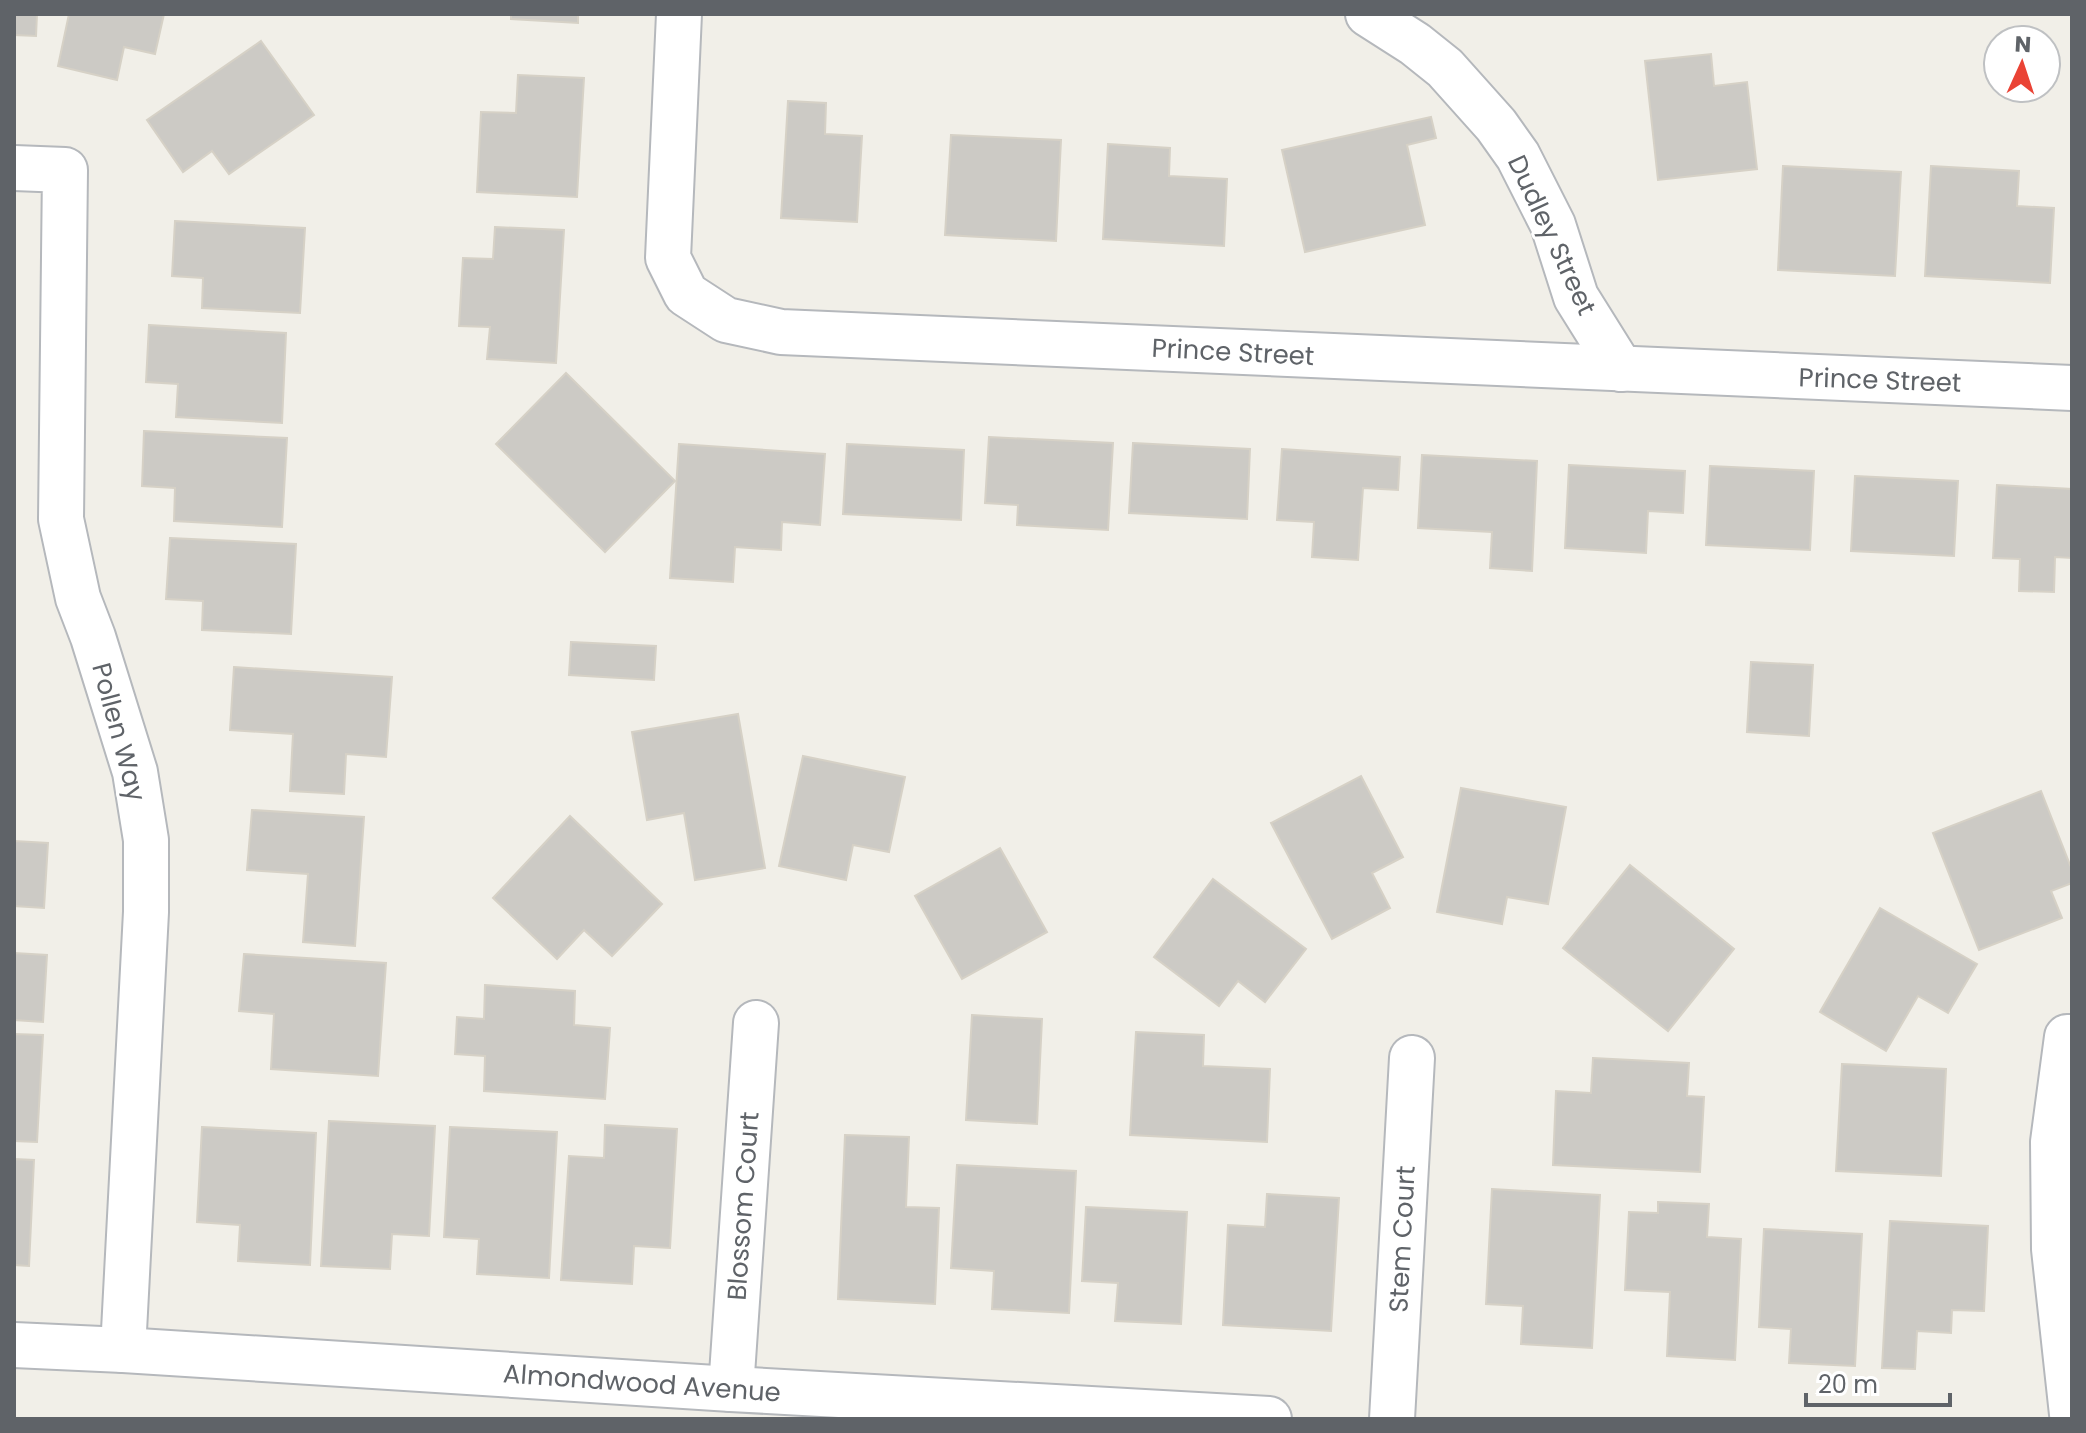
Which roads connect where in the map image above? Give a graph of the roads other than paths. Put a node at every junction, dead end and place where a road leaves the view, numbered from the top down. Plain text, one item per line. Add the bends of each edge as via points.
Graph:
1 (679, 14) edge
2 (1368, 14) edge
3 (14, 168) edge
4 (1621, 369) junction
5 (2072, 388) edge
6 (756, 1023) dead end
7 (2072, 1037) edge
8 (1412, 1058) dead end
9 (14, 1345) edge
10 (123, 1350) junction
11 (731, 1389) junction
12 (2072, 1414) edge
13 (1269, 1419) edge
14 (1392, 1419) edge

1 - 4 street, Prince Street via 668,258 686,294 726,320 781,332
2 - 4 street, Dudley Street via 1445,68 1496,125 1553,225 1576,297
3 - 10 street, Pollen Way via 65,170 61,519 78,598 135,772 146,840
4 - 5 street, Prince Street
6 - 11 street, Blossom Court
7 - 12 street via 2067,1037 2053,1142 2054,1249
8 - 14 street, Stem Court
9 - 10 street, Almondwood Avenue
10 - 11 street, Almondwood Avenue
11 - 13 street, Almondwood Avenue

